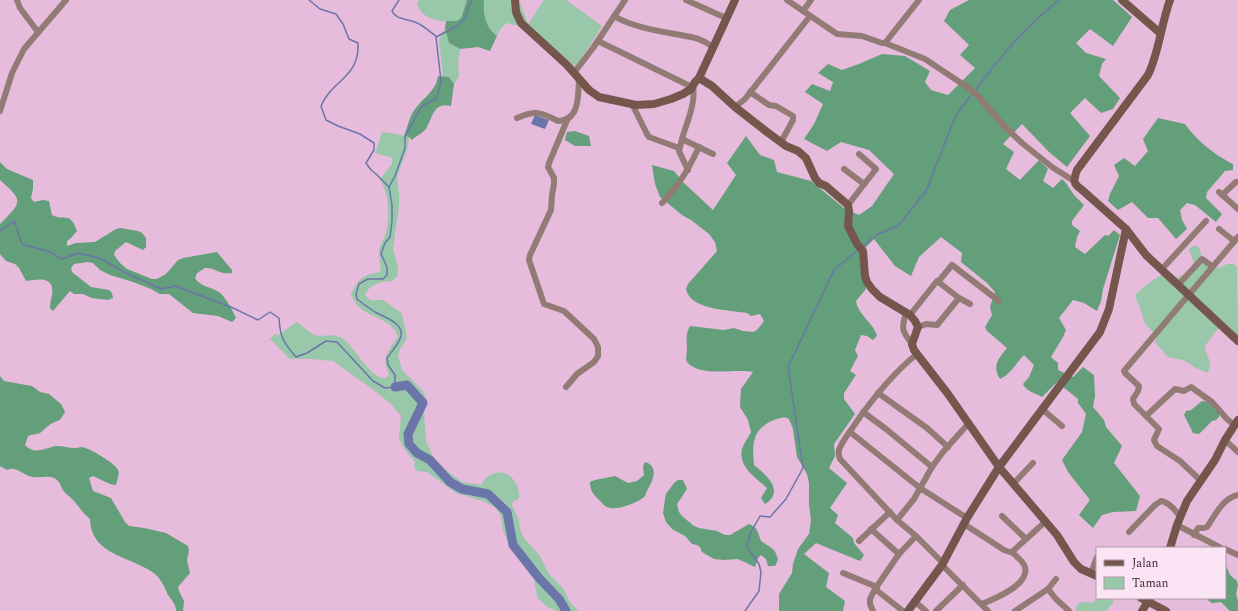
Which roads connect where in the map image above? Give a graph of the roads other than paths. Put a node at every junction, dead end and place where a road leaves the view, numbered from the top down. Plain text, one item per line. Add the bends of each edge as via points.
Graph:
1 (17, 0) edge
2 (66, 0) edge
3 (515, 0) edge
4 (624, 0) edge
5 (686, 0) edge
6 (735, 0) edge
7 (787, 0) edge
8 (811, 0) edge
9 (919, 0) edge
10 (1122, 0) edge
11 (1170, 0) edge
12 (803, 11) junction
13 (614, 16) junction
14 (810, 16) junction
15 (726, 18) junction
16 (38, 32) junction
17 (1160, 33) junction
18 (598, 41) junction
19 (885, 43) junction
20 (713, 47) junction
21 (577, 76) junction
22 (699, 78) junction
23 (692, 86) junction
24 (750, 92) junction
25 (632, 104) junction
26 (735, 107) junction
27 (0, 111) edge
28 (517, 118) dead end
29 (568, 118) junction
30 (682, 139) junction
31 (781, 142) junction
32 (699, 147) junction
33 (679, 148) junction
34 (713, 154) dead end
35 (859, 154) dead end
36 (844, 169) dead end
37 (688, 170) junction
38 (1074, 181) junction
39 (1236, 182) dead end
40 (864, 184) junction
41 (662, 203) dead end
42 (848, 205) junction
43 (1238, 209) edge
44 (1206, 221) dead end
45 (1126, 229) junction
46 (1220, 229) dead end
47 (1236, 239) edge
48 (1212, 266) junction
49 (1162, 268) junction
50 (938, 282) junction
51 (1179, 284) junction
52 (1189, 294) junction
53 (959, 298) junction
54 (999, 301) dead end
55 (970, 304) dead end
56 (908, 314) junction
57 (918, 327) junction
58 (1238, 341) edge
59 (912, 344) junction
60 (916, 354) junction
61 (566, 387) dead end
62 (878, 393) junction
63 (1042, 409) junction
64 (863, 412) junction
65 (1146, 416) junction
66 (1236, 422) edge
67 (968, 424) junction
68 (1062, 426) dead end
69 (850, 432) junction
70 (1225, 440) junction
71 (948, 447) junction
72 (1238, 452) edge
73 (1033, 463) dead end
74 (932, 467) junction
75 (999, 467) junction
76 (1200, 480) junction
77 (1013, 484) junction
78 (920, 488) junction
79 (1238, 495) edge
80 (890, 512) junction
81 (1002, 516) dead end
82 (1180, 516) junction
83 (897, 520) junction
84 (966, 521) junction
85 (1045, 522) junction
86 (1176, 525) junction
87 (871, 529) junction
88 (1129, 532) dead end
89 (1194, 534) junction
90 (916, 536) junction
91 (1026, 539) junction
92 (859, 541) dead end
93 (1170, 547) edge
94 (1219, 547) edge
95 (1226, 550) edge
96 (1013, 553) junction
97 (899, 554) junction
98 (1238, 555) edge
99 (1096, 563) edge
100 (943, 564) junction
101 (843, 573) dead end
102 (1094, 575) edge
103 (1056, 579) dead end
104 (963, 585) junction
105 (876, 588) junction
106 (1048, 589) junction
107 (1146, 599) edge
108 (914, 602) junction
109 (982, 604) junction
110 (873, 611) edge
111 (904, 611) edge
112 (908, 611) edge
113 (926, 611) edge
114 (936, 611) edge
115 (988, 611) edge
116 (1015, 611) edge
117 (1069, 611) edge
118 (1142, 611) edge
119 (1166, 611) edge

1 - 16 street
2 - 16 street
3 - 21 street via 516,12 521,23
4 - 13 street
5 - 15 street
6 - 15 street
7 - 12 street
8 - 12 street
9 - 19 street
10 - 17 street
11 - 17 street
12 - 14 street
13 - 18 street
13 - 20 street via 639,26 701,39
14 - 19 street via 836,34 862,36 878,43
14 - 24 street
15 - 20 street
16 - 27 street via 18,59
17 - 38 street via 1148,75 1077,170
18 - 21 street
18 - 23 street
19 - 38 street via 925,59 980,96 1005,127 1022,143
20 - 22 street
21 - 25 street via 593,93
21 - 29 street via 576,108
22 - 23 street
22 - 26 street
23 - 25 street via 678,96 661,102
23 - 30 street via 693,104
24 - 26 street
24 - 31 street via 769,105 776,106 793,116
25 - 33 street via 650,137
26 - 31 street
28 - 29 street via 537,113 558,121
29 - 61 street via 548,163 554,178 551,210 529,260 544,304 564,310 594,339 598,347 598,356 594,362 577,374
30 - 32 street
30 - 33 street
31 - 42 street via 806,158 815,178
32 - 34 street
32 - 37 street
33 - 37 street via 680,156
35 - 40 street via 876,169
36 - 40 street
37 - 41 street
38 - 45 street
39 - 43 street via 1221,193
40 - 42 street
42 - 56 street via 848,226 863,251 865,276 869,286 880,297
44 - 49 street
45 - 49 street via 1146,255
45 - 63 street via 1103,325 1089,348
46 - 47 street
47 - 48 street
48 - 51 street via 1202,259
48 - 52 street
49 - 51 street
50 - 53 street
50 - 54 street via 952,265
50 - 56 street via 934,283
51 - 52 street
52 - 58 street
52 - 65 street via 1124,370 1138,386 1133,402
53 - 55 street
53 - 57 street via 937,325 926,324
56 - 57 street
56 - 59 street via 902,327
57 - 59 street
59 - 60 street
60 - 62 street
60 - 67 street
62 - 64 street
62 - 71 street via 927,428
63 - 68 street
63 - 75 street
64 - 69 street
64 - 74 street
65 - 66 street via 1174,389 1184,391 1190,387 1212,402 1227,419
65 - 76 street via 1160,430 1154,440 1157,446 1180,461
66 - 70 street
67 - 71 street
67 - 75 street
69 - 78 street
69 - 80 street via 839,452 840,459
70 - 72 street
70 - 76 street via 1215,460
71 - 74 street
73 - 77 street
74 - 78 street
75 - 77 street
75 - 84 street
76 - 82 street
77 - 85 street
78 - 83 street
78 - 84 street
79 - 89 street via 1226,501 1207,527 1198,528
80 - 83 street
80 - 87 street
81 - 91 street
82 - 86 street
82 - 88 street via 1169,504 1161,501
83 - 90 street
84 - 96 street via 1004,550
84 - 100 street
85 - 91 street
85 - 102 street via 1074,562 1081,569
86 - 89 street
86 - 93 street
87 - 92 street
87 - 97 street
89 - 94 street
90 - 97 street
90 - 100 street
91 - 96 street via 1014,548
95 - 98 street
96 - 109 street via 1023,564 1023,576 1009,592
97 - 105 street
99 - 102 street
100 - 104 street
100 - 108 street
101 - 105 street
103 - 106 street
104 - 109 street
104 - 114 street
105 - 110 street via 870,599
105 - 111 street
106 - 116 street
106 - 117 street
107 - 118 street
107 - 119 street
108 - 112 street
108 - 113 street
109 - 115 street

